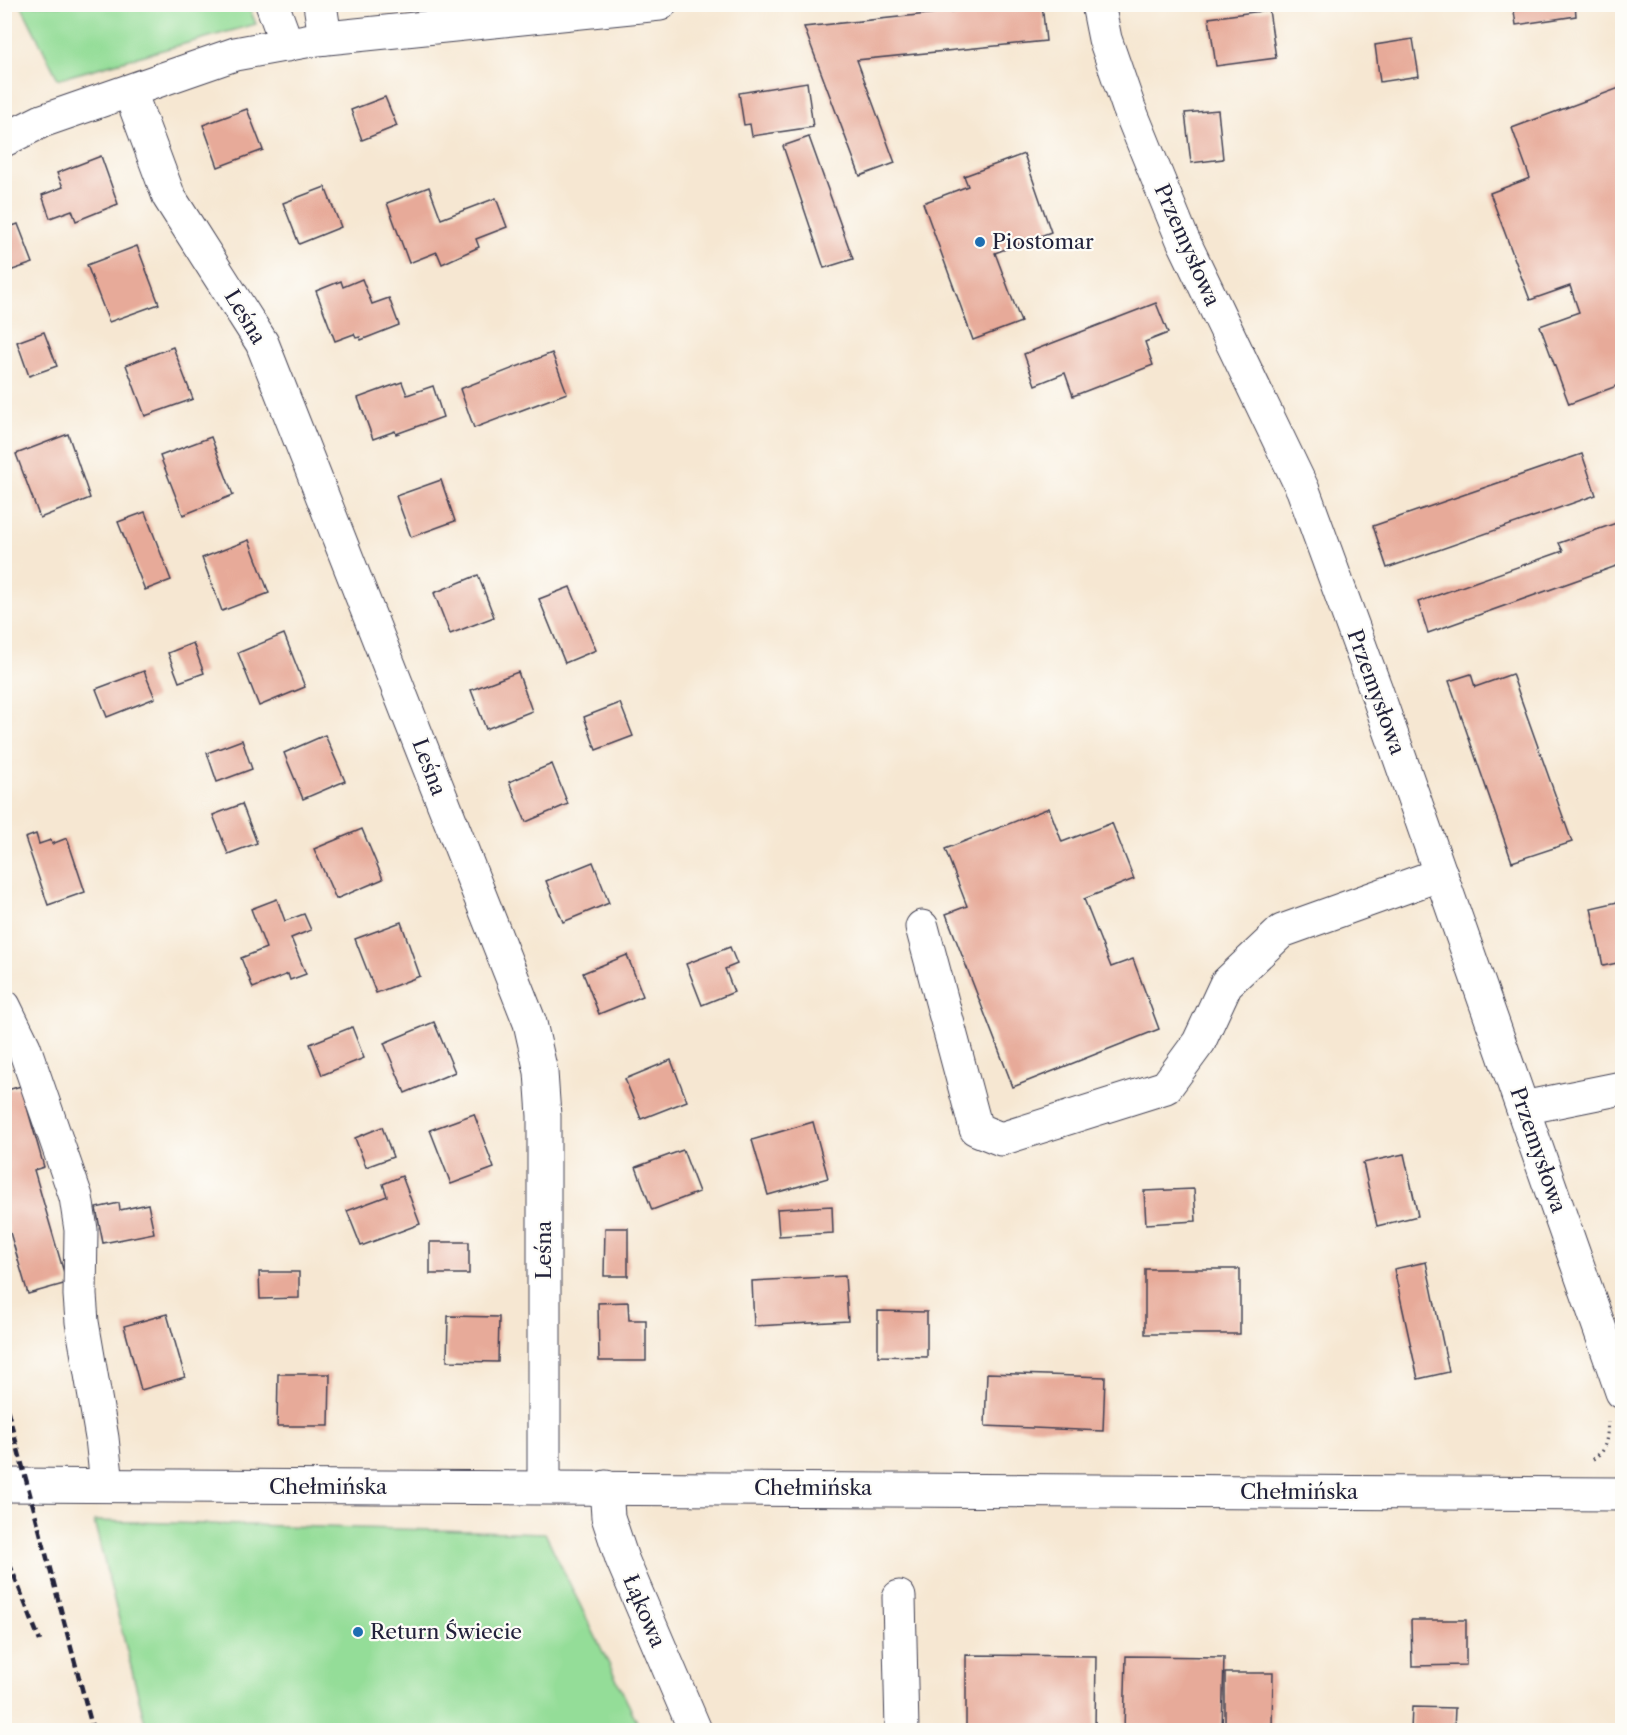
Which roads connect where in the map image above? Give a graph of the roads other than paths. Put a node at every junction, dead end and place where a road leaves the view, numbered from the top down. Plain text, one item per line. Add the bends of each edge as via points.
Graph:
1 (272, 4) edge
2 (320, 4) edge
3 (660, 4) edge
4 (1098, 4) edge
5 (325, 38) junction
6 (287, 45) junction
7 (130, 92) junction
8 (4, 140) edge
9 (1441, 874) junction
10 (922, 927) dead end
11 (4, 1006) edge
12 (1623, 1088) edge
13 (1523, 1108) junction
14 (1623, 1392) edge
15 (4, 1485) edge
16 (107, 1485) junction
17 (544, 1487) junction
18 (606, 1487) junction
19 (1623, 1494) edge
20 (899, 1597) dead end
21 (695, 1731) edge
22 (902, 1731) edge

1 - 6 street
2 - 5 street
3 - 5 street
4 - 9 street, Przemysłowa via 1105,39 1129,108 1182,238 1303,490
5 - 6 street
6 - 7 street via 235,54
7 - 8 street via 42,121
7 - 17 street, Leśna via 169,197 262,343 530,1023 541,1072 544,1116
9 - 10 street via 1282,931 1226,984 1199,1042 1166,1087 1000,1139 975,1129
9 - 13 street, Przemysłowa
11 - 16 street via 24,1047 76,1197 81,1230 82,1322
12 - 13 street
13 - 14 street, Przemysłowa
15 - 16 street, Chełmińska
16 - 17 street, Chełmińska
17 - 18 street, Chełmińska
18 - 19 street, Chełmińska
18 - 21 street, Łąkowa via 608,1517 622,1559
20 - 22 street

